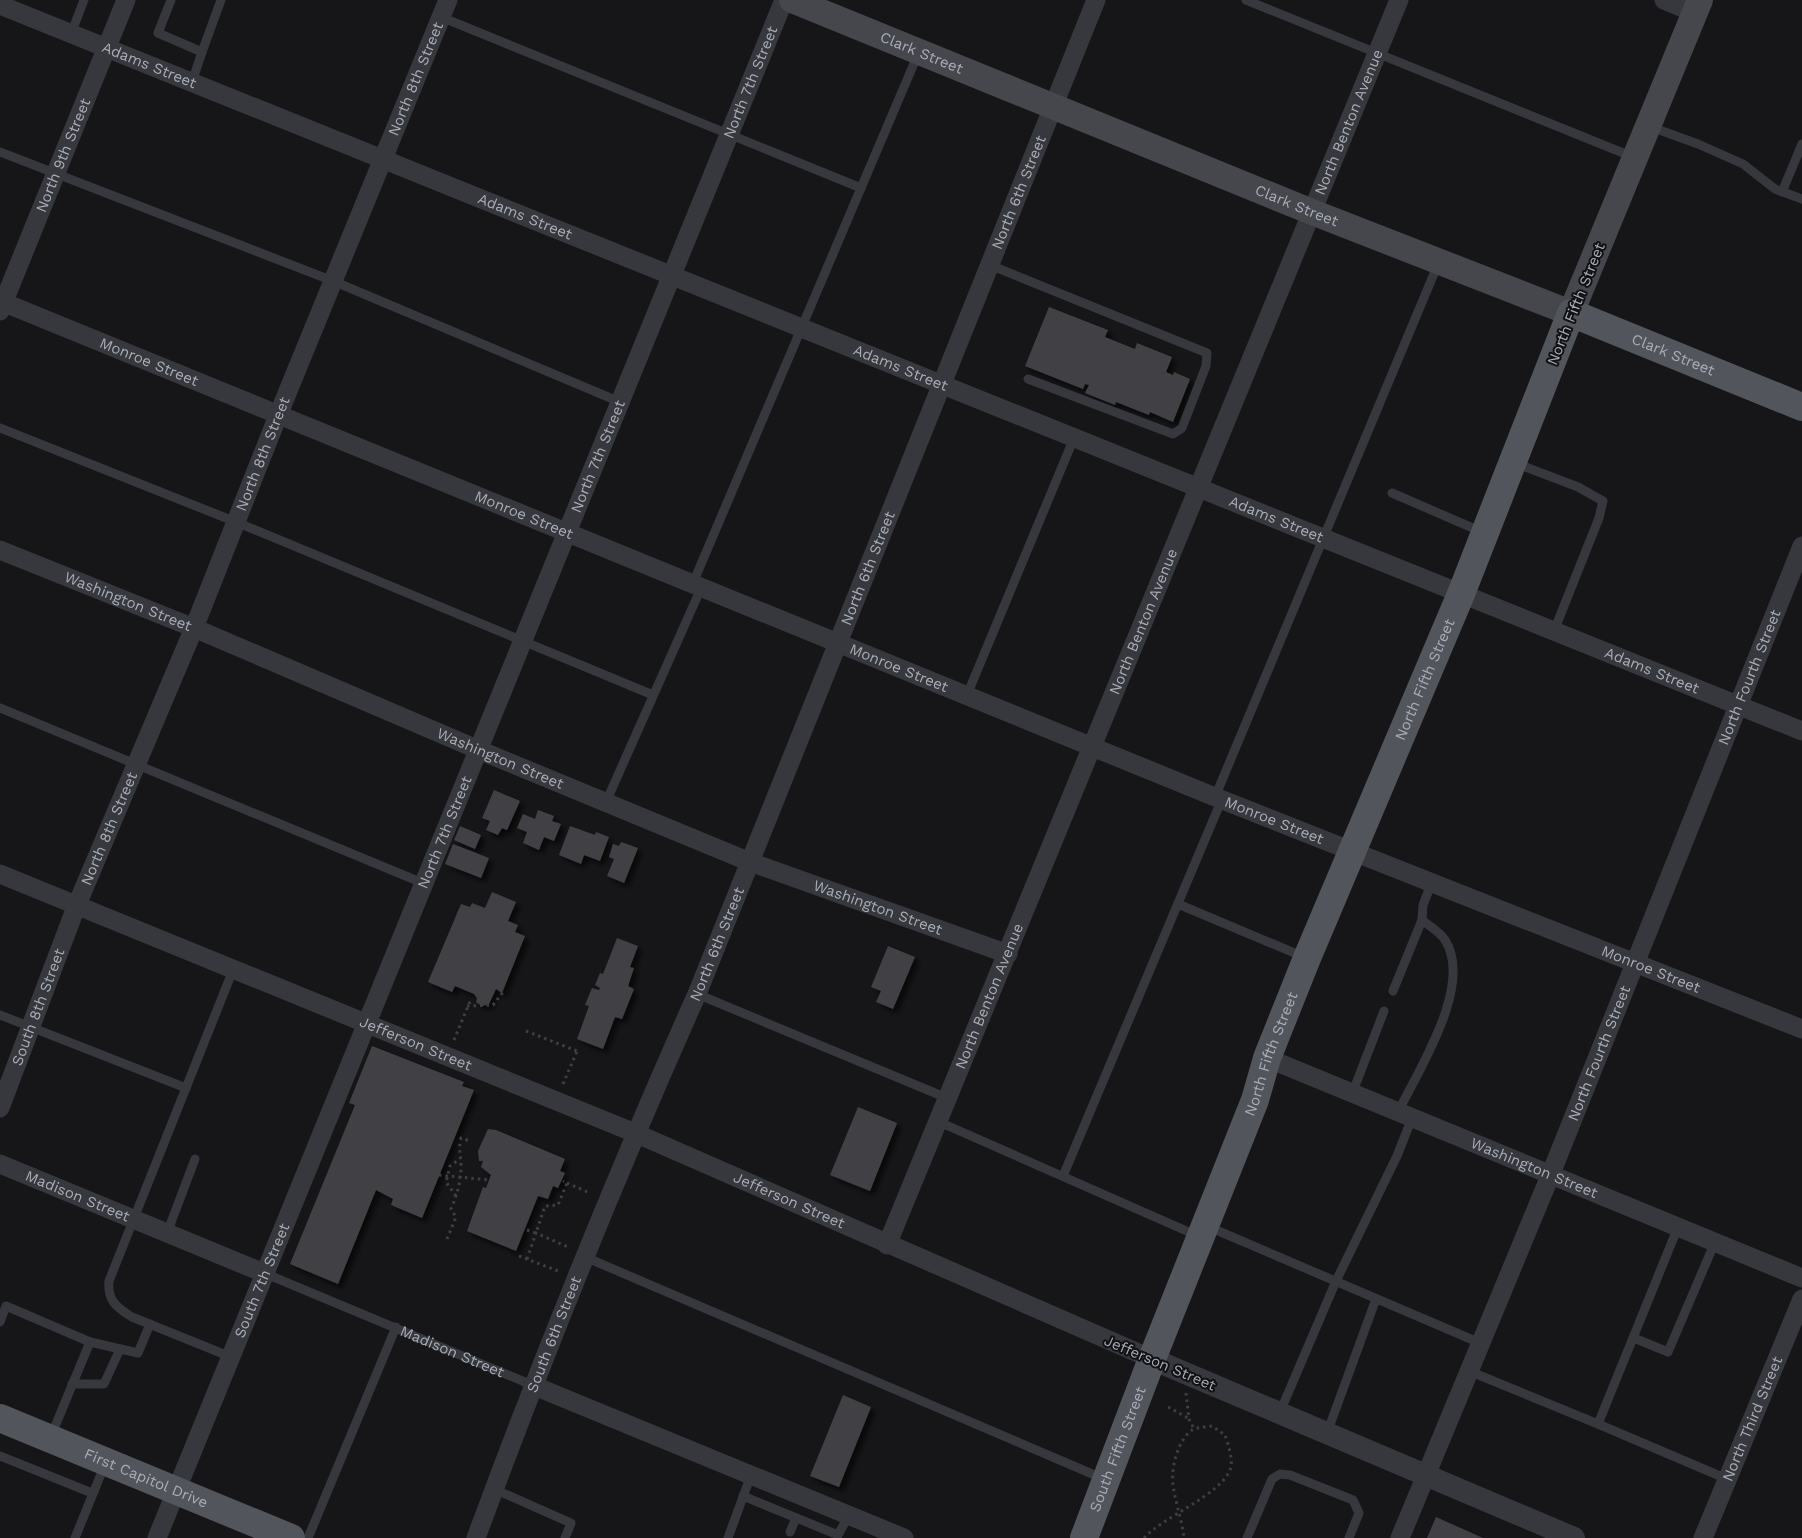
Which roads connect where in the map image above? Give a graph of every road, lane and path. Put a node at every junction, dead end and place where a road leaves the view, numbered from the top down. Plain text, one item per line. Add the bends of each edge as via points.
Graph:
1 (84, 0) edge
2 (126, 0) edge
3 (171, 0) edge
4 (221, 0) edge
5 (784, 0) edge
6 (792, 0) edge
7 (1096, 0) edge
8 (1246, 0) edge
9 (1399, 0) edge
10 (1664, 0) edge
11 (0, 5) edge
12 (1697, 6) edge
13 (445, 8) edge
14 (71, 34) junction
15 (107, 47) junction
16 (202, 52) junction
17 (919, 52) junction
18 (1377, 54) junction
19 (192, 82) junction
20 (1054, 107) junction
21 (1648, 126) junction
22 (729, 134) junction
23 (1802, 144) edge
24 (0, 152) edge
25 (1636, 158) junction
26 (383, 159) junction
27 (54, 174) junction
28 (861, 188) junction
29 (1782, 192) junction
30 (1802, 199) edge
31 (1312, 212) junction
32 (1439, 262) junction
33 (990, 265) junction
34 (672, 276) junction
35 (333, 282) junction
36 (1, 305) edge
37 (1571, 313) junction
38 (801, 328) junction
39 (1028, 379) dead end
40 (942, 384) junction
41 (620, 402) junction
42 (1802, 406) edge
43 (279, 413) junction
44 (0, 428) edge
45 (1074, 438) junction
46 (1513, 462) junction
47 (1198, 488) junction
48 (1392, 493) dead end
49 (236, 522) junction
50 (568, 531) junction
51 (1485, 533) junction
52 (1325, 539) junction
53 (1802, 546) edge
54 (0, 550) edge
55 (697, 584) junction
56 (1461, 594) junction
57 (194, 628) junction
58 (1554, 631) junction
59 (523, 642) junction
60 (838, 642) junction
61 (653, 695) junction
62 (967, 695) junction
63 (1738, 704) junction
64 (0, 708) edge
65 (1802, 731) edge
66 (1092, 746) junction
67 (479, 750) junction
68 (135, 763) junction
69 (1219, 798) junction
70 (606, 802) junction
71 (1352, 850) junction
72 (750, 862) junction
73 (0, 874) edge
74 (1432, 882) junction
75 (425, 884) junction
76 (1178, 904) junction
77 (76, 907) junction
78 (1422, 920) junction
79 (1008, 954) junction
80 (1307, 958) junction
81 (1636, 963) junction
82 (233, 970) junction
83 (1392, 991) dead end
84 (503, 992) dead end
85 (697, 994) junction
86 (470, 999) dead end
87 (467, 1006) junction
88 (1384, 1011) dead end
89 (0, 1015) edge
90 (367, 1025) junction
91 (1801, 1026) edge
92 (30, 1028) junction
93 (526, 1031) dead end
94 (454, 1040) dead end
95 (1267, 1058) junction
96 (563, 1085) dead end
97 (186, 1088) junction
98 (1352, 1094) junction
99 (947, 1098) junction
100 (0, 1108) edge
101 (1405, 1115) junction
102 (937, 1121) junction
103 (635, 1133) junction
104 (470, 1141) dead end
105 (194, 1159) dead end
106 (460, 1159) junction
107 (0, 1164) edge
108 (438, 1175) dead end
109 (1062, 1176) junction
110 (1550, 1176) junction
111 (489, 1180) dead end
112 (563, 1181) dead end
113 (567, 1183) junction
114 (590, 1193) dead end
115 (456, 1196) junction
116 (133, 1219) junction
117 (1678, 1227) junction
118 (527, 1230) dead end
119 (1204, 1232) junction
120 (167, 1233) junction
121 (536, 1233) junction
122 (447, 1240) dead end
123 (1715, 1242) junction
124 (886, 1245) junction
125 (568, 1247) dead end
126 (519, 1256) dead end
127 (585, 1257) junction
128 (527, 1259) junction
129 (558, 1271) dead end
130 (264, 1273) junction
131 (1802, 1278) edge
132 (1336, 1281) junction
133 (1376, 1299) junction
134 (1802, 1299) edge
135 (0, 1322) edge
136 (150, 1324) junction
137 (396, 1328) junction
138 (1634, 1338) junction
139 (90, 1342) junction
140 (1480, 1343) junction
141 (120, 1349) junction
142 (230, 1357) junction
143 (1152, 1359) junction
144 (1469, 1371) junction
145 (72, 1384) junction
146 (532, 1385) junction
147 (1186, 1392) dead end
148 (1168, 1407) dead end
149 (1280, 1412) junction
150 (0, 1418) edge
151 (1189, 1419) junction
152 (1598, 1424) junction
153 (1194, 1429) junction
154 (1327, 1433) junction
155 (50, 1439) junction
156 (0, 1456) edge
157 (105, 1462) junction
158 (751, 1475) junction
159 (1426, 1476) junction
160 (1728, 1479) junction
161 (1106, 1480) junction
162 (494, 1489) junction
163 (177, 1492) junction
164 (92, 1493) junction
165 (743, 1496) junction
166 (1179, 1512) junction
167 (849, 1515) junction
168 (796, 1518) junction
169 (790, 1532) dead end
170 (77, 1538) edge
171 (158, 1538) edge
172 (291, 1538) edge
173 (308, 1538) edge
174 (476, 1538) edge
175 (565, 1538) edge
176 (728, 1538) edge
177 (904, 1538) edge
178 (1084, 1538) edge
179 (1144, 1538) edge
180 (1184, 1538) edge
181 (1247, 1538) edge
182 (1349, 1538) edge
183 (1400, 1538) edge
184 (1574, 1538) edge
185 (1703, 1538) edge

1 - 14 lane
2 - 15 street, North 9th Street
3 - 16 lane via 158,33
4 - 16 lane
5 - 22 street, North 7th Street
6 - 17 main road, Clark Street
7 - 20 street, North 6th Street
8 - 18 lane
9 - 18 street, North Benton Avenue
10 - 12 street
11 - 14 street, Adams Street
12 - 21 main road, North Fifth Street
13 - 22 lane
13 - 26 street, North 8th Street
14 - 15 street, Adams Street
15 - 19 street, Adams Street
15 - 27 street, North 9th Street
16 - 19 lane
17 - 20 main road, Clark Street
17 - 28 lane
18 - 25 lane
18 - 31 street, North Benton Avenue
19 - 26 street, Adams Street
20 - 31 main road, Clark Street
20 - 33 street, North 6th Street
21 - 25 main road, North Fifth Street
21 - 29 lane via 1743,164
22 - 28 lane
22 - 34 street, North 7th Street
23 - 29 lane
24 - 27 lane
25 - 37 main road, North Fifth Street
26 - 34 street, Adams Street
26 - 35 street, North 8th Street
27 - 35 lane
27 - 36 street, North 9th Street
28 - 38 lane
29 - 30 lane
31 - 32 main road, Clark Street
31 - 47 street, North Benton Avenue
32 - 37 main road, Clark Street
32 - 52 lane via 1384,389
33 - 39 lane via 1207,353 1206,366 1182,428 1173,434
33 - 40 street, North 6th Street
34 - 38 street, Adams Street
34 - 41 street, North 7th Street
35 - 41 lane
35 - 43 street, North 8th Street
36 - 43 street, Monroe Street
37 - 42 main road, Clark Street
37 - 46 main road, North Fifth Street
38 - 40 street, Adams Street
38 - 55 lane
40 - 45 street, Adams Street
40 - 60 street, North 6th Street
41 - 50 street, North 7th Street
43 - 49 street, North 8th Street
43 - 50 street, Monroe Street
44 - 49 lane
45 - 47 street, Adams Street
45 - 62 lane
46 - 51 main road, North Fifth Street
46 - 58 lane via 1578,487 1603,501
47 - 52 street, Adams Street
47 - 66 street, North Benton Avenue
48 - 51 lane
49 - 57 street, North 8th Street
49 - 59 lane
50 - 55 street, Monroe Street
50 - 59 street, North 7th Street
51 - 56 main road, North Fifth Street
52 - 56 street, Adams Street
52 - 69 lane
53 - 63 street, North Fourth Street
54 - 57 street, Washington Street
55 - 60 street, Monroe Street
55 - 61 lane
56 - 58 street, Adams Street
56 - 71 main road, North Fifth Street
57 - 67 street, Washington Street
57 - 68 street, North 8th Street
58 - 63 street, Adams Street
59 - 61 lane
59 - 67 street, North 7th Street
60 - 62 street, Monroe Street
60 - 72 street, North 6th Street
61 - 70 lane
62 - 66 street, Monroe Street
63 - 65 street, Adams Street
63 - 81 street, North Fourth Street
64 - 68 lane
66 - 69 street, Monroe Street
66 - 79 street, North Benton Avenue
67 - 70 street, Washington Street
67 - 75 street, North 7th Street
68 - 75 lane
68 - 77 street, North 8th Street
69 - 71 street, Monroe Street
69 - 76 lane
70 - 72 street, Washington Street
71 - 74 street, Monroe Street
71 - 80 main road, North Fifth Street
72 - 79 street, Washington Street
72 - 85 street, North 6th Street
73 - 77 street, Jefferson Street
74 - 78 lane via 1423,905
74 - 81 street, Monroe Street
75 - 90 street, North 7th Street
76 - 80 lane
76 - 109 lane
77 - 82 street, Jefferson Street
77 - 92 street, South 8th Street
78 - 83 lane
78 - 101 lane via 1445,940 1452,962 1453,989
79 - 99 street, North Benton Avenue
80 - 95 main road, North Fifth Street
81 - 91 street, Monroe Street
81 - 110 street, North Fourth Street
82 - 90 street, Jefferson Street
82 - 97 lane
84 - 87 path via 493,1005
85 - 99 lane
85 - 103 street, North 6th Street
86 - 87 path
87 - 94 path
88 - 98 lane
89 - 92 lane
90 - 103 street, Jefferson Street
90 - 130 street, South 7th Street
92 - 97 lane
92 - 100 street, South 8th Street
93 - 96 path via 577,1050
95 - 98 street, Washington Street
95 - 119 main road, North Fifth Street via 1255,1100
97 - 116 lane
98 - 101 street, Washington Street
99 - 102 street, North Benton Avenue
101 - 110 street, Washington Street
101 - 132 lane via 1397,1156
102 - 109 lane
102 - 124 street, North Benton Avenue
103 - 124 street, Jefferson Street
103 - 127 street, South 6th Street
104 - 106 path via 461,1138
105 - 120 lane
106 - 115 path
106 - 115 path via 448,1170 446,1182
107 - 116 street, Madison Street
108 - 111 path, bridge
109 - 119 lane
110 - 117 street, Washington Street
110 - 140 street, North Fourth Street
112 - 113 path
113 - 114 path
113 - 121 path via 558,1205 545,1206
115 - 122 path via 451,1209 456,1217
116 - 120 street, Madison Street
116 - 136 lane via 108,1292 118,1308
117 - 123 street, Washington Street
117 - 138 lane
118 - 121 path
119 - 132 lane
119 - 143 main road, North Fifth Street
120 - 130 street, Madison Street
121 - 125 path
121 - 128 path
123 - 131 street, Washington Street
123 - 138 lane via 1668,1352
124 - 143 street, Jefferson Street
126 - 128 path
127 - 146 street, South 6th Street
127 - 161 lane
128 - 129 path
130 - 137 lane, Madison Street
130 - 142 street, South 7th Street
132 - 133 lane
132 - 149 lane
133 - 140 lane
133 - 154 lane
134 - 160 street, North Third Street
135 - 139 lane via 6,1306
136 - 141 lane via 138,1353
136 - 142 lane
137 - 146 lane, Madison Street
137 - 173 lane
138 - 152 lane
139 - 141 lane
139 - 145 lane
140 - 144 street, North Fourth Street
141 - 145 lane via 104,1384
142 - 163 street, South 7th Street
143 - 149 street, Jefferson Street
143 - 161 main road, South Fifth Street
144 - 152 lane
144 - 159 street, North Fourth Street
145 - 155 lane
146 - 158 street, Madison Street
146 - 162 street, South 6th Street
147 - 151 path
148 - 151 path
149 - 154 street, Jefferson Street
150 - 155 main road, First Capitol Drive
151 - 153 path
152 - 160 lane
153 - 166 path via 1181,1444 1173,1472
153 - 166 path via 1212,1426 1225,1435 1230,1471 1207,1494
154 - 159 street, Jefferson Street
155 - 157 main road, First Capitol Drive
156 - 164 lane
157 - 163 main road, First Capitol Drive
157 - 164 lane
158 - 165 lane
158 - 167 street, Madison Street
159 - 183 street, North Fourth Street
159 - 184 street, Jefferson Street
160 - 185 street, North Third Street
161 - 178 main road, South Fifth Street
162 - 174 street, South 6th Street
162 - 175 lane via 571,1523
163 - 171 street, South 7th Street
163 - 172 main road, First Capitol Drive via 258,1528
164 - 170 lane
165 - 168 lane
165 - 176 lane
166 - 179 path
166 - 180 path
167 - 168 lane via 838,1535
167 - 177 street, Madison Street
168 - 169 lane
181 - 182 lane via 1272,1479 1280,1474 1353,1500 1359,1513

